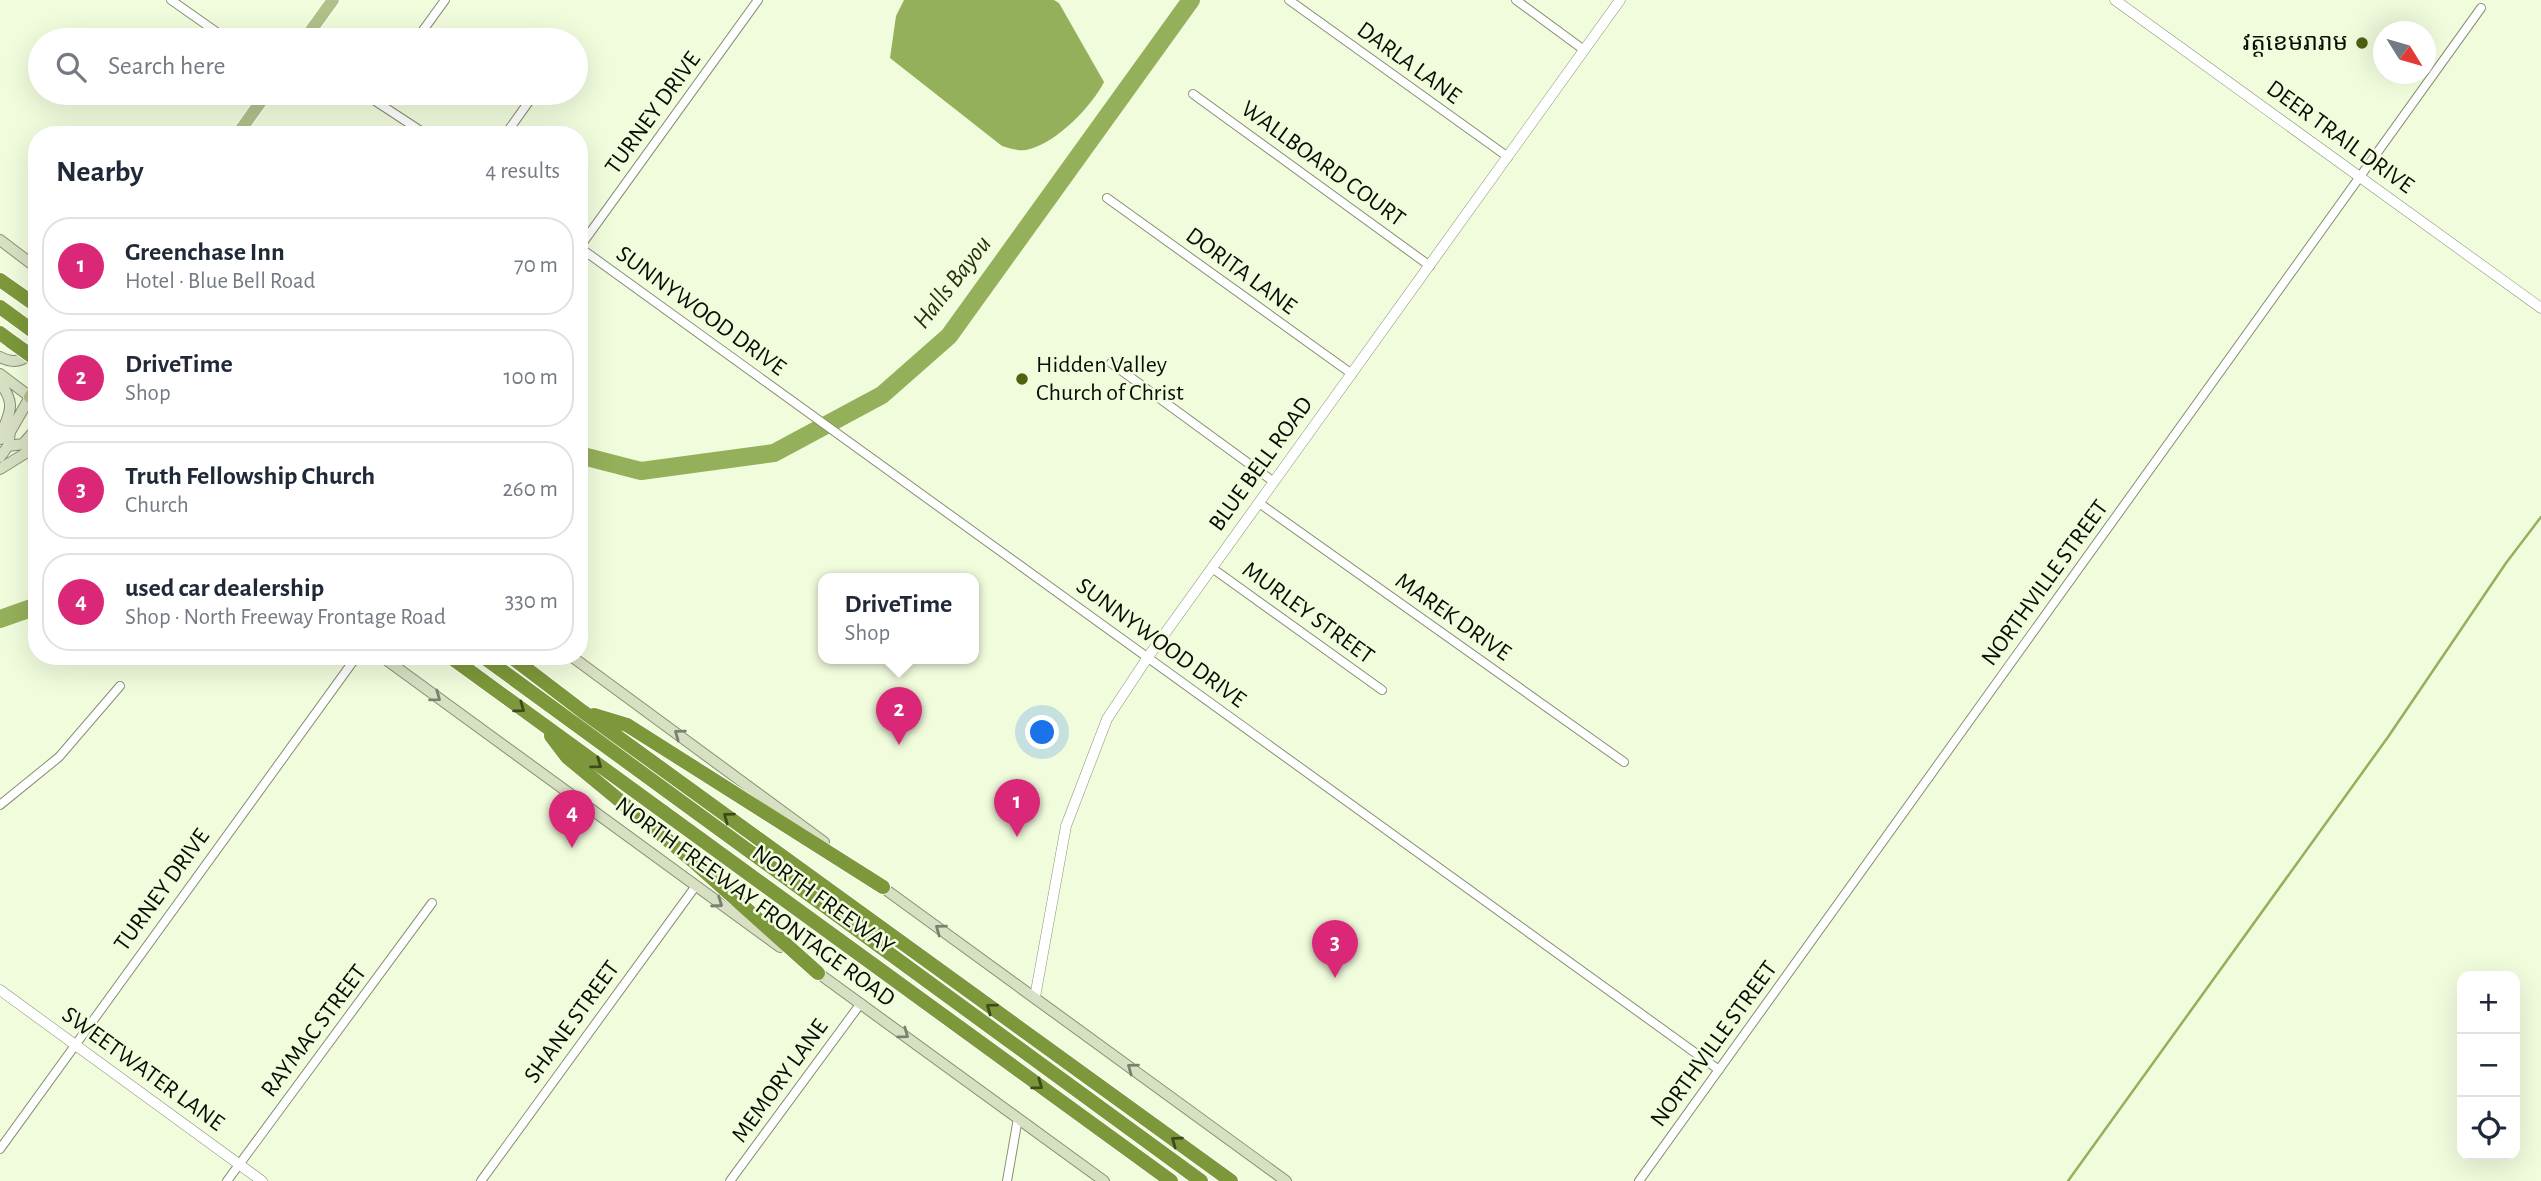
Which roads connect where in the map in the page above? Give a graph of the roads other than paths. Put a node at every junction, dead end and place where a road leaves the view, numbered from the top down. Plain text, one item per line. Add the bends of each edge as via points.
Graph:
1 (171, 0) edge
2 (332, 0) edge
3 (445, 0) edge
4 (758, 0) edge
5 (1289, 0) edge
6 (1516, 0) edge
7 (1620, 0) edge
8 (2115, 0) edge
9 (2481, 8) dead end
10 (211, 28) edge
11 (312, 28) edge
12 (425, 28) edge
13 (1584, 50) junction
14 (1193, 94) dead end
15 (258, 105) edge
16 (389, 105) edge
17 (527, 105) edge
18 (243, 126) edge
19 (416, 126) edge
20 (512, 126) edge
21 (1508, 157) junction
22 (2359, 177) junction
23 (1107, 198) dead end
24 (588, 236) edge
25 (0, 240) edge
26 (588, 254) edge
27 (28, 261) edge
28 (1430, 266) junction
29 (0, 279) edge
30 (28, 299) edge
31 (0, 307) edge
32 (2541, 308) edge
33 (28, 328) edge
34 (6, 337) edge
35 (28, 353) edge
36 (0, 357) edge
37 (28, 357) edge
38 (1111, 363) dead end
39 (0, 374) edge
40 (1352, 374) junction
41 (0, 382) edge
42 (28, 392) edge
43 (28, 406) edge
44 (28, 438) edge
45 (4, 443) edge
46 (28, 452) edge
47 (0, 457) edge
48 (0, 469) edge
49 (1274, 482) junction
50 (1259, 503) junction
51 (1212, 568) junction
52 (1148, 657) junction
53 (350, 665) edge
54 (393, 665) edge
55 (461, 665) edge
56 (494, 665) edge
57 (522, 665) edge
58 (583, 665) edge
59 (120, 686) dead end
60 (1382, 690) dead end
61 (582, 711) junction
62 (541, 724) junction
63 (1624, 762) dead end
64 (0, 805) edge
65 (695, 887) junction
66 (883, 887) junction
67 (432, 903) dead end
68 (818, 973) junction
69 (0, 990) edge
70 (1035, 997) junction
71 (861, 1003) junction
72 (74, 1045) junction
73 (1719, 1070) junction
74 (1018, 1118) junction
75 (0, 1149) edge
76 (239, 1164) junction
77 (226, 1181) edge
78 (262, 1181) edge
79 (481, 1181) edge
80 (730, 1181) edge
81 (1007, 1181) edge
82 (1104, 1181) edge
83 (1171, 1181) edge
84 (1201, 1181) edge
85 (1231, 1181) edge
86 (1286, 1181) edge
87 (1639, 1181) edge

1 - 10 street
2 - 11 main road
3 - 12 street
4 - 24 street, TURNEY DRIVE
5 - 21 street, DARLA LANE
6 - 13 street
7 - 13 street, BLUE BELL ROAD
8 - 22 street, DEER TRAIL DRIVE
9 - 22 street, NORTHVILLE STREET
13 - 21 street, BLUE BELL ROAD
14 - 28 street, WALLBOARD COURT
15 - 18 main road
16 - 19 street
17 - 20 street
21 - 28 street, BLUE BELL ROAD
22 - 32 street, DEER TRAIL DRIVE
22 - 73 street, NORTHVILLE STREET
23 - 40 street, DORITA LANE
25 - 27 main road
26 - 52 street, SUNNYWOOD DRIVE
28 - 40 street, BLUE BELL ROAD
29 - 30 highway
31 - 33 highway
34 - 35 highway, bridge
36 - 37 main road via 19,361
38 - 49 street
39 - 42 main road
40 - 49 street, BLUE BELL ROAD
41 - 45 main road via 11,400
43 - 45 main road
44 - 45 main road via 23,444
45 - 47 main road
46 - 48 main road
49 - 50 street, BLUE BELL ROAD
50 - 51 street, BLUE BELL ROAD
50 - 63 street, MAREK DRIVE
51 - 52 street, BLUE BELL ROAD
51 - 60 street, MURLEY STREET
52 - 70 street, BLUE BELL ROAD via 1107,719 1066,826
52 - 73 street, SUNNYWOOD DRIVE
53 - 72 street, TURNEY DRIVE
54 -> 65 main road, NORTH FREEWAY FRONTAGE ROAD
55 -> 62 highway, NORTH FREEWAY
56 - 84 highway, NORTH FREEWAY
57 - 61 highway, NORTH FREEWAY
66 -> 58 main road
59 - 64 street via 59,757
61 - 66 highway via 626,725
85 -> 61 highway, NORTH FREEWAY
62 - 68 highway via 567,757
62 -> 83 highway, NORTH FREEWAY
65 -> 68 main road, NORTH FREEWAY FRONTAGE ROAD
65 - 79 street, SHANE STREET
70 -> 66 main road
67 - 76 street, RAYMAC STREET
68 - 71 main road, NORTH FREEWAY FRONTAGE ROAD
69 - 72 street, SWEETWATER LANE
86 -> 70 main road
71 -> 74 main road, NORTH FREEWAY FRONTAGE ROAD
71 - 80 street, MEMORY LANE
72 - 75 street, TURNEY DRIVE
72 - 76 street, SWEETWATER LANE
73 - 87 street, NORTHVILLE STREET
74 - 81 street
74 - 82 main road, NORTH FREEWAY FRONTAGE ROAD
76 - 77 street, RAYMAC STREET
76 - 78 street, SWEETWATER LANE

